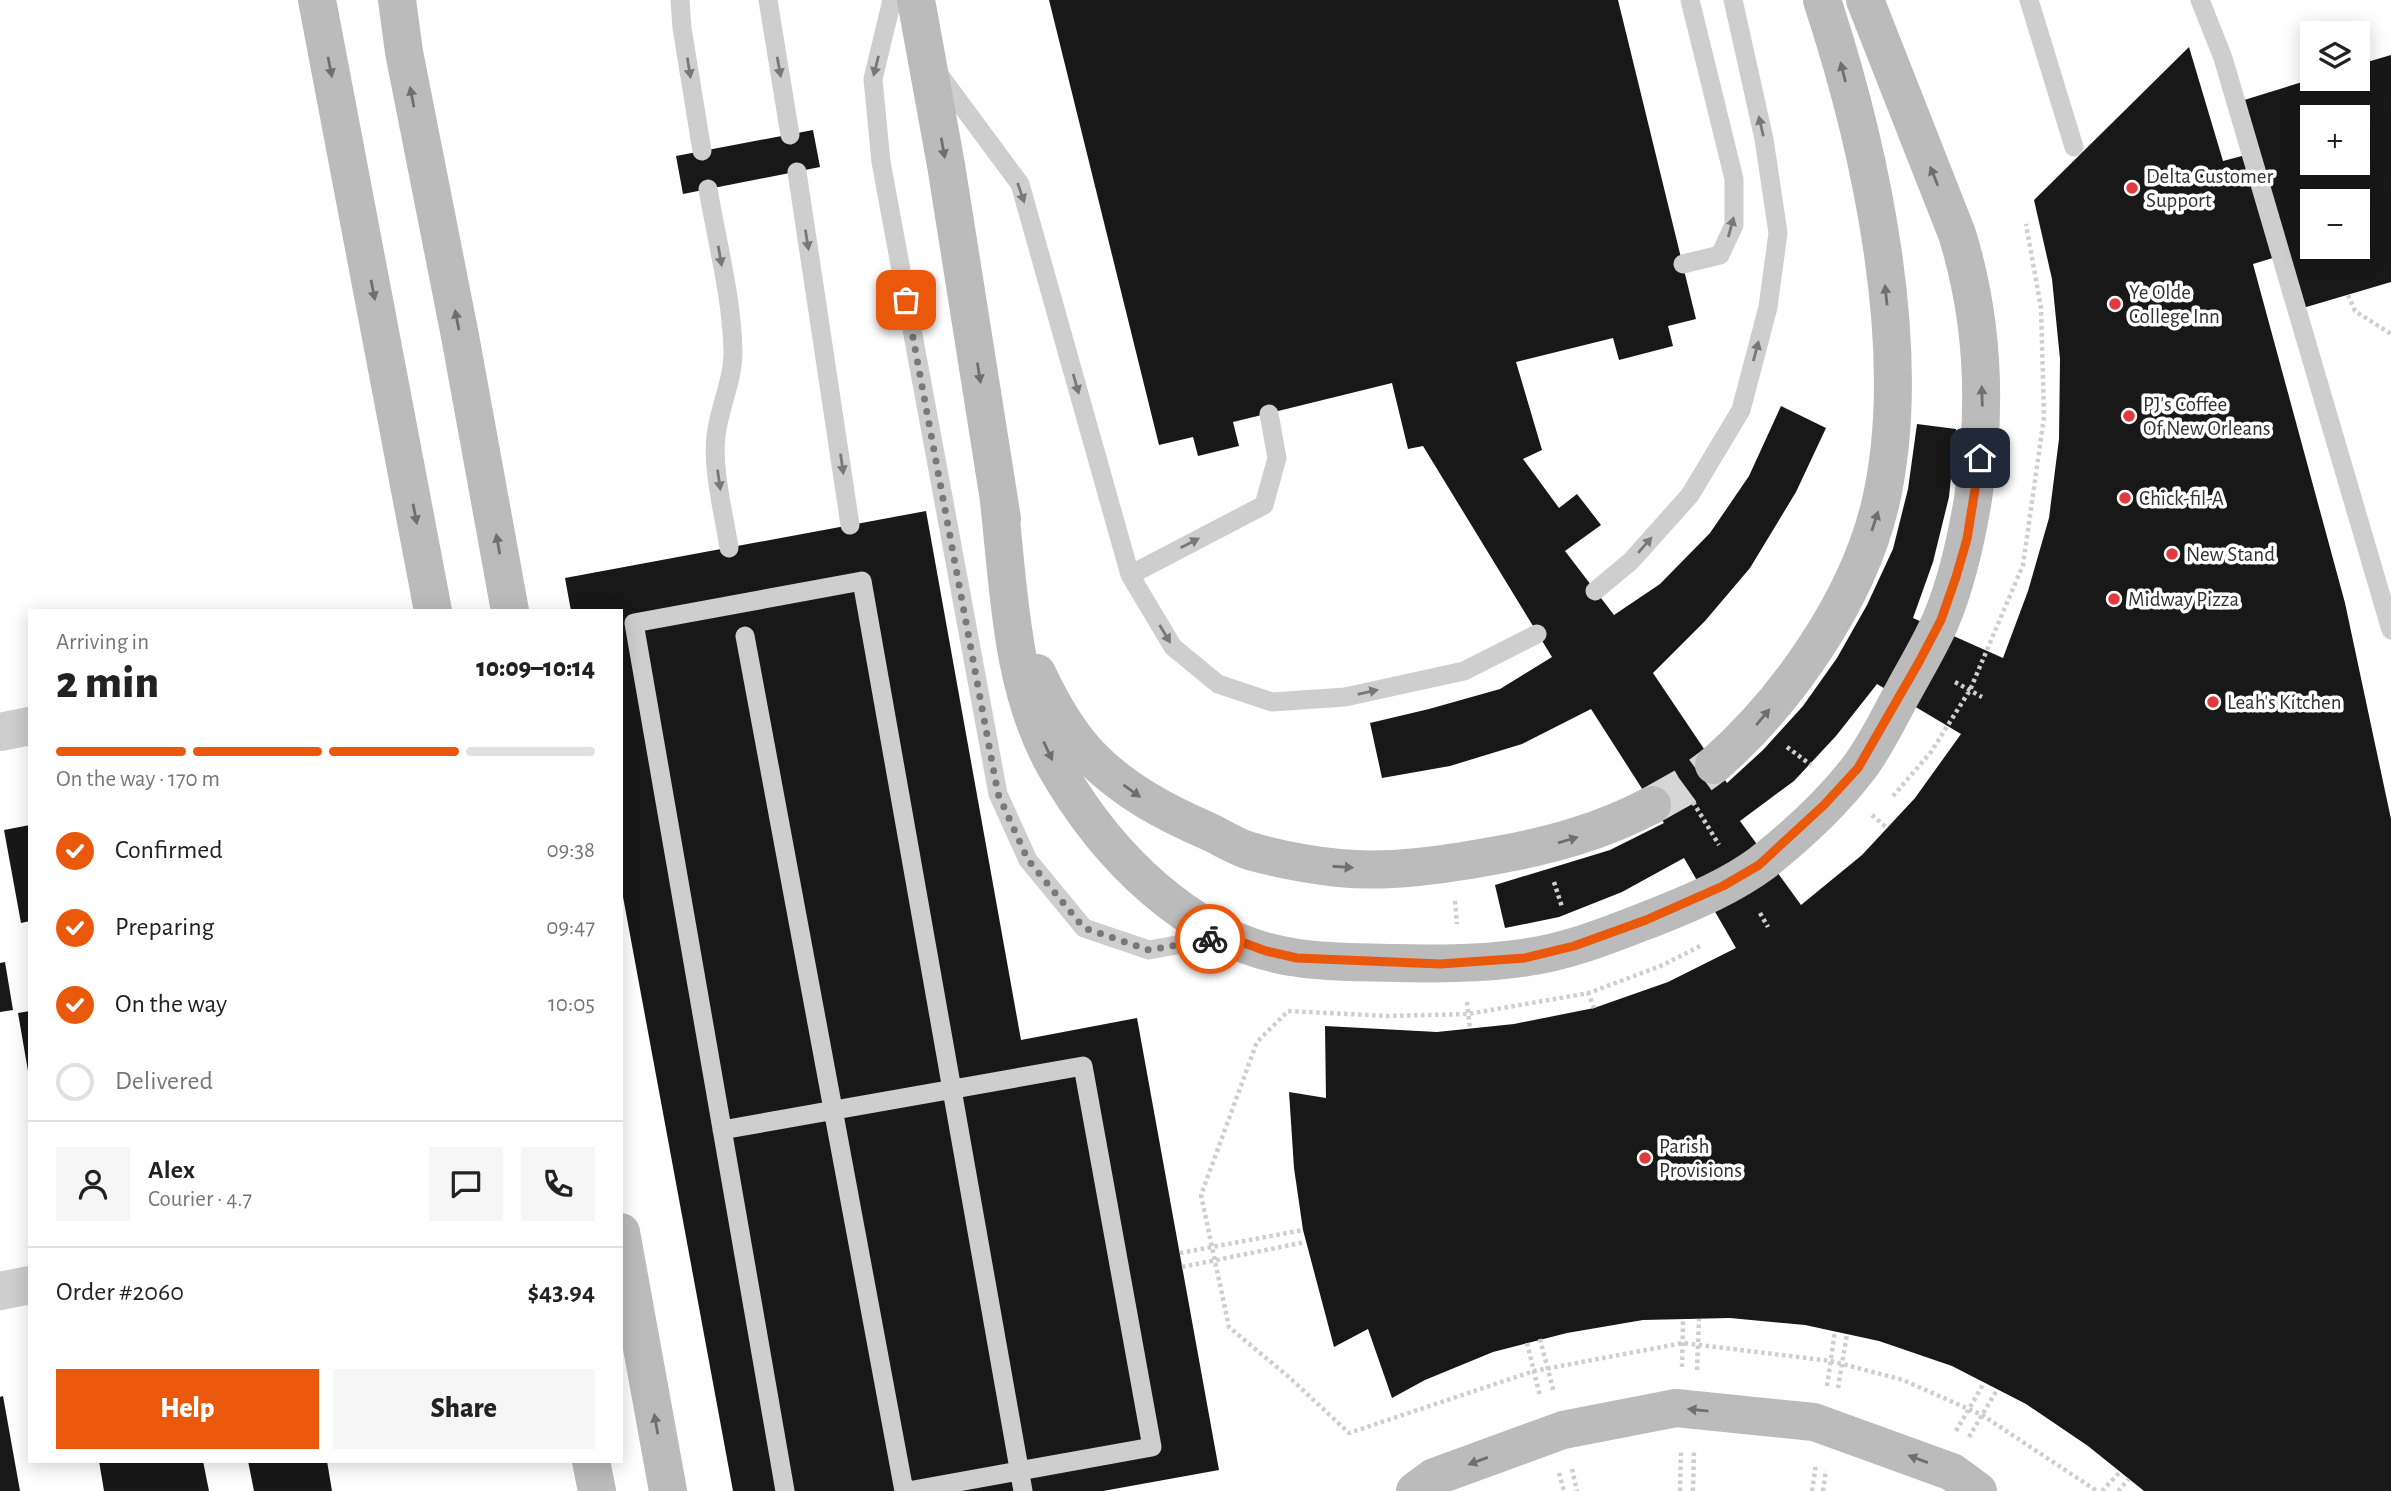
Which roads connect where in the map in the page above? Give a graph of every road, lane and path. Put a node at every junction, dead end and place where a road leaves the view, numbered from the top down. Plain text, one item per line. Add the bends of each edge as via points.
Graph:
1 (317, 0) edge
2 (680, 0) edge
3 (768, 0) edge
4 (892, 0) edge
5 (916, 0) edge
6 (1690, 0) edge
7 (1733, 0) edge
8 (1822, 0) edge
9 (1865, 0) edge
10 (2029, 0) edge
11 (2200, 0) edge
12 (397, 4) edge
13 (926, 57) junction
14 (790, 135) dead end
15 (2074, 147) dead end
16 (702, 151) dead end
17 (797, 172) dead end
18 (708, 188) dead end
19 (2026, 223) dead end
20 (1683, 264) dead end
21 (2348, 295) dead end
22 (2391, 334) edge
23 (1269, 414) dead end
24 (998, 493) junction
25 (850, 525) dead end
26 (729, 548) dead end
27 (1130, 575) junction
28 (1595, 591) dead end
29 (433, 609) edge
30 (510, 609) edge
31 (2391, 630) edge
32 (1537, 634) dead end
33 (745, 636) dead end
34 (28, 726) edge
35 (0, 732) edge
36 (1714, 765) tunnel mouth
37 (1890, 799) dead end
38 (1653, 805) tunnel mouth
39 (1882, 808) dead end
40 (1866, 826) dead end
41 (1771, 907) dead end
42 (1748, 920) dead end
43 (1225, 936) junction
44 (1712, 940) dead end
45 (952, 1088) junction
46 (833, 1111) junction
47 (722, 1130) junction
48 (1303, 1230) dead end
49 (1305, 1242) dead end
50 (623, 1243) edge
51 (1180, 1253) dead end
52 (1213, 1261) junction
53 (1182, 1266) dead end
54 (28, 1286) edge
55 (0, 1291) edge
56 (592, 1463) edge
57 (1019, 1470) junction
58 (2120, 1472) dead end
59 (2129, 1479) dead end
60 (597, 1491) edge
61 (668, 1491) edge
62 (785, 1491) edge
63 (906, 1491) edge
64 (1023, 1491) edge
65 (1415, 1491) edge
66 (1978, 1491) edge
67 (2102, 1491) edge
68 (2118, 1491) edge

1 -> 29 main road
2 -> 16 lane
3 -> 14 lane
4 -> 43 lane via 873,79 881,162 998,794 1028,860 1084,928 1149,950
5 - 13 main road
20 -> 6 lane via 1720,255 1734,225 1734,179
28 -> 7 lane via 1632,561 1690,495 1741,410 1768,306 1778,233 1764,139
36 -> 8 main road via 1758,723 1800,671 1834,616 1868,542 1886,474 1891,352 1881,243 1871,185
43 -> 9 main road via 1297,958 1440,964 1525,958 1574,946 1684,905 1759,865 1858,768 1941,620 1967,539 1982,414 1977,318 1969,271
10 - 15 lane
11 - 31 lane via 2223,58
30 -> 12 main road
13 -> 24 main road
13 -> 27 lane via 1020,184
17 -> 25 lane
18 -> 26 lane via 733,354 716,438
19 - 37 path via 2041,308 2044,417 2023,565 1970,690 1931,752
21 - 22 path via 2355,311
27 -> 23 lane via 1265,505 1277,458
24 -> 38 main road via 1022,626 1046,692 1086,752 1110,776 1171,816 1261,853 1341,868 1408,868 1544,847 1622,821
24 -> 43 main road via 1022,675 1036,724 1054,763 1085,812 1139,877
27 -> 32 lane via 1173,647 1218,684 1272,702 1345,697 1464,671
33 - 46 lane
34 - 35 street
39 - 40 path
41 - 42 path
44 - 52 path via 1663,965 1588,993 1468,1014 1288,1011 1257,1042 1201,1195
45 - 46 lane
45 - 47 lane via 862,581 634,623
45 - 57 lane
45 - 57 lane via 1083,1066 1152,1447
46 - 47 lane
46 - 63 lane
47 - 62 lane
48 - 51 path, bridge
49 - 52 path
61 -> 50 main road
52 - 53 path
54 - 55 street
56 - 60 main road
57 - 63 lane
57 - 64 lane
58 - 67 path
59 - 68 path
66 -> 65 main road, bridge via 1951,1472 1814,1422 1676,1408 1563,1430 1434,1476

